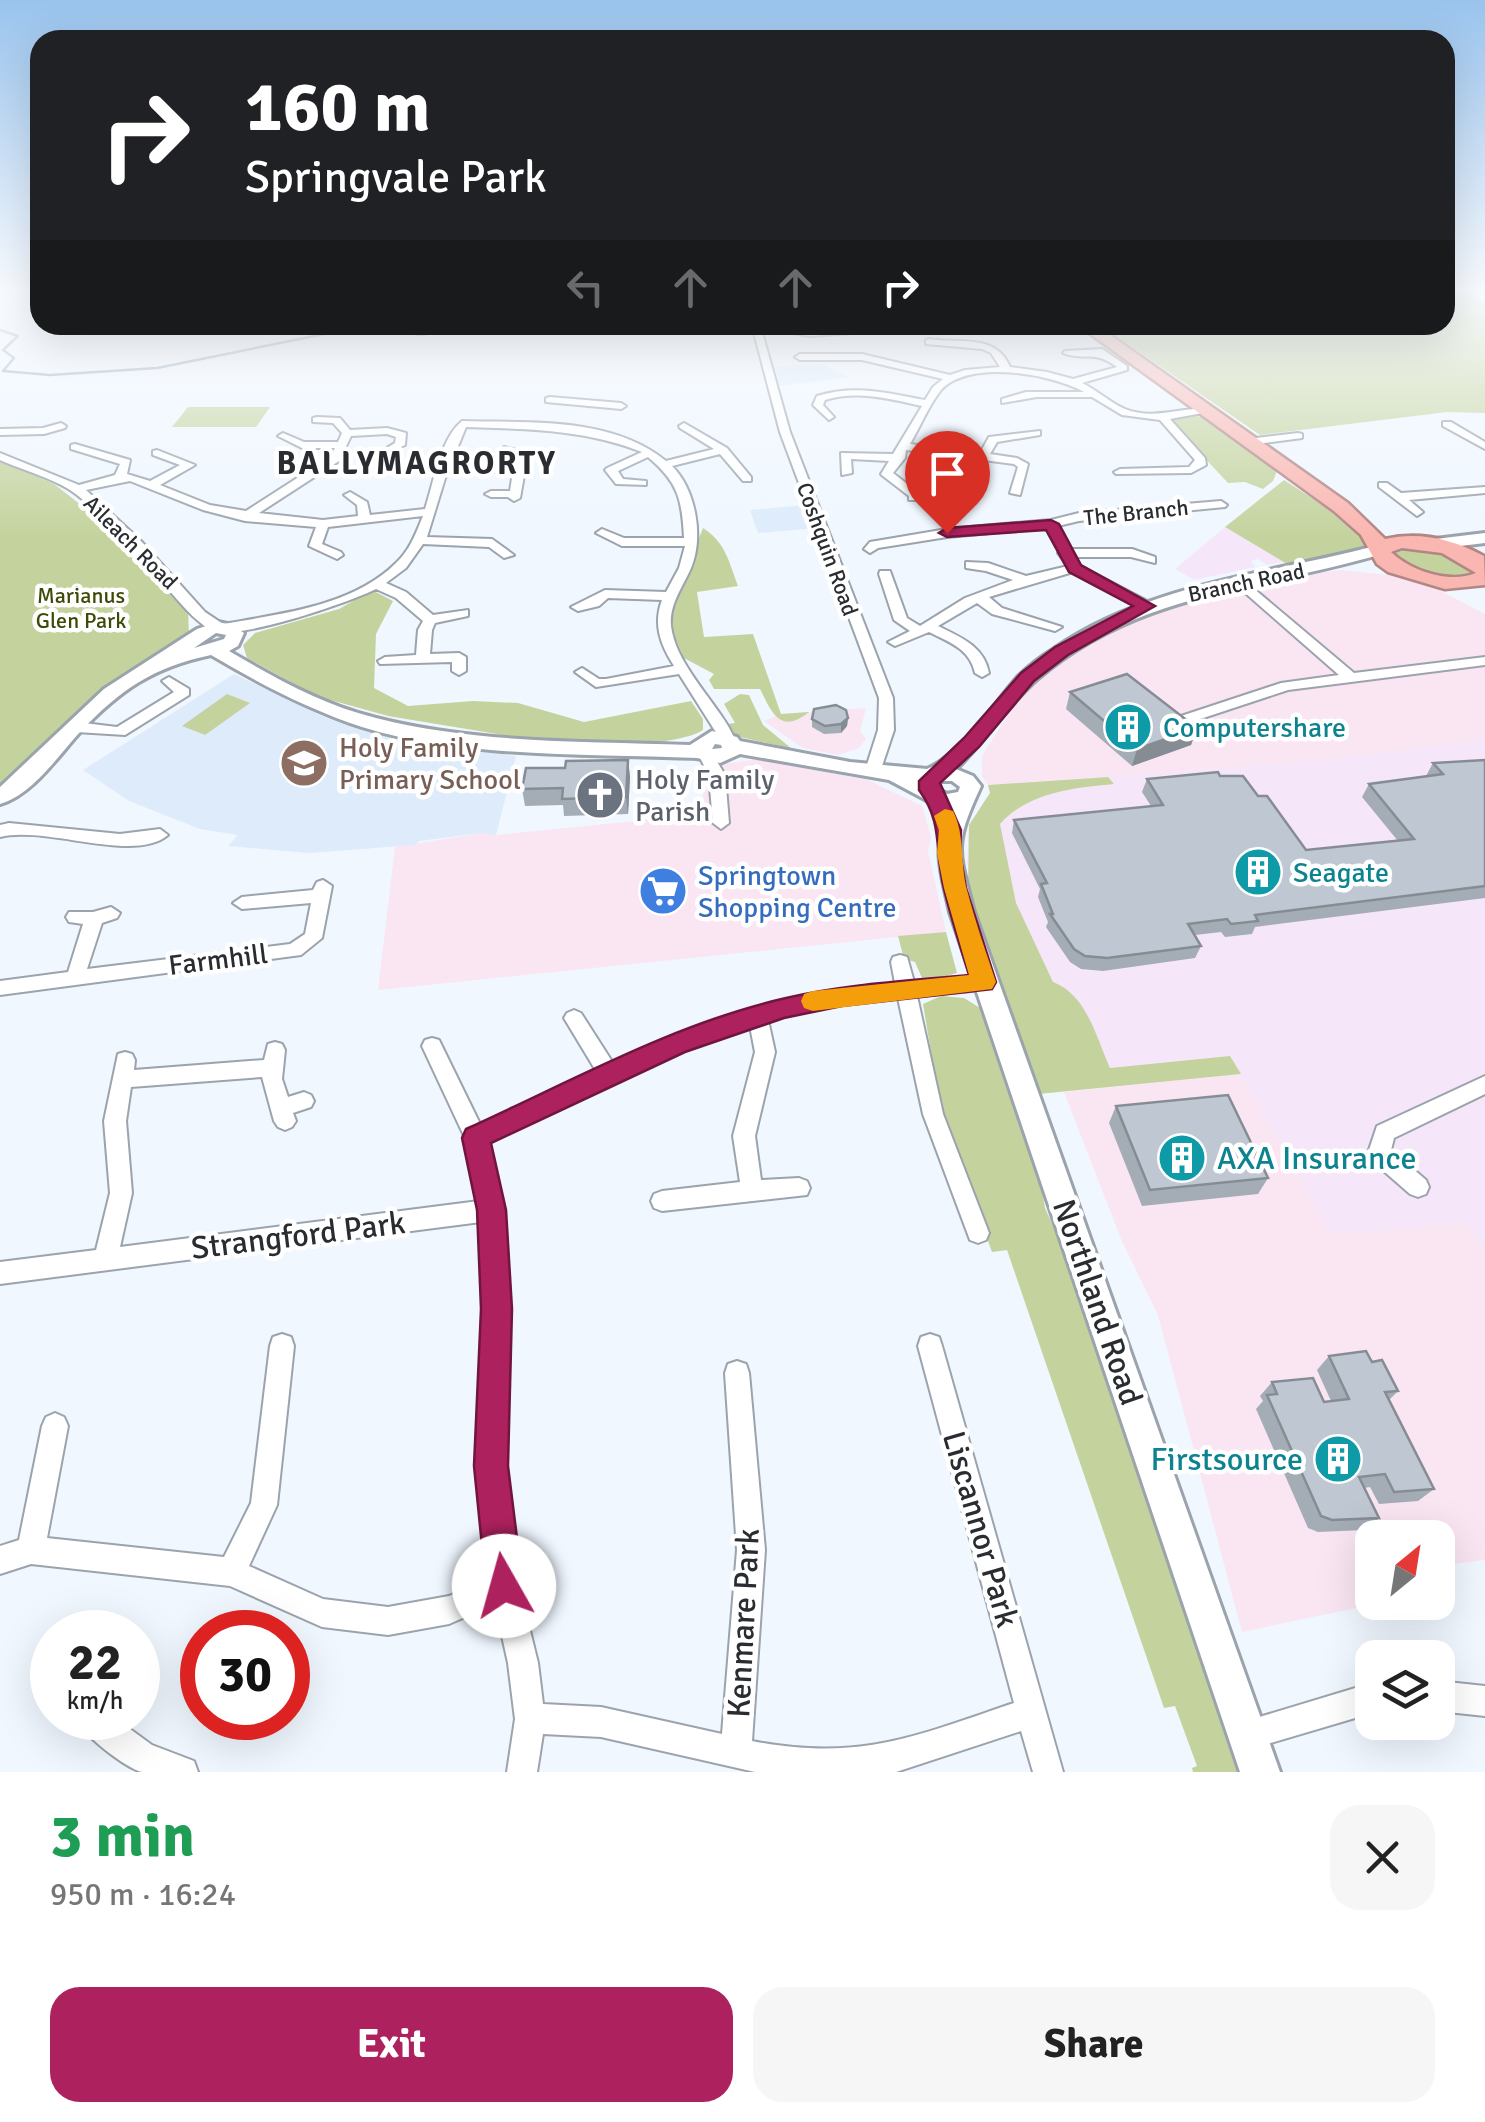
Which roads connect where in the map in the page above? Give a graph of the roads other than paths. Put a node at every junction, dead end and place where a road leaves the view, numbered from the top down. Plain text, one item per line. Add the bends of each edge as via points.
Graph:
1 (768, 372) edge
2 (924, 372) edge
3 (994, 372) edge
4 (1015, 372) edge
5 (1111, 372) edge
6 (1151, 372) edge
7 (949, 378) junction
8 (1073, 382) junction
9 (1094, 394) junction
10 (550, 401) dead end
11 (1006, 401) dead end
12 (598, 402) junction
13 (928, 404) junction
14 (620, 406) dead end
15 (1204, 410) junction
16 (1162, 416) junction
17 (829, 417) dead end
18 (317, 420) dead end
19 (1447, 424) dead end
20 (61, 426) dead end
21 (684, 426) dead end
22 (586, 429) junction
23 (0, 432) edge
24 (347, 433) junction
25 (1036, 433) dead end
26 (283, 436) dead end
27 (1298, 436) dead end
28 (1248, 442) junction
29 (339, 445) junction
30 (75, 446) dead end
31 (1485, 446) edge
32 (390, 449) dead end
33 (508, 449) dead end
34 (723, 450) junction
35 (902, 452) junction
36 (157, 453) dead end
37 (648, 453) junction
38 (0, 456) edge
39 (984, 456) junction
40 (667, 464) junction
41 (444, 469) junction
42 (519, 469) junction
43 (1120, 472) dead end
44 (846, 473) dead end
45 (120, 477) junction
46 (747, 479) dead end
47 (642, 483) dead end
48 (153, 484) junction
49 (1382, 484) dead end
50 (260, 487) dead end
51 (78, 489) junction
52 (1485, 490) edge
53 (1016, 492) dead end
54 (280, 493) junction
55 (491, 494) dead end
56 (1438, 494) junction
57 (350, 495) dead end
58 (1398, 497) junction
59 (913, 498) dead end
60 (1221, 505) dead end
61 (1451, 505) dead end
62 (1341, 507) junction
63 (429, 512) junction
64 (1418, 512) dead end
65 (245, 517) junction
66 (364, 520) junction
67 (323, 524) junction
68 (1051, 524) junction
69 (602, 532) dead end
70 (418, 540) junction
71 (692, 542) junction
72 (1418, 543) junction
73 (870, 549) dead end
74 (1379, 549) junction
75 (1064, 553) junction
76 (336, 555) dead end
77 (508, 555) dead end
78 (1151, 560) dead end
79 (1332, 564) junction
80 (970, 565) dead end
81 (1075, 568) junction
82 (1483, 571) edge
83 (1409, 573) junction
84 (885, 574) dead end
85 (1024, 580) junction
86 (1240, 581) junction
87 (374, 583) junction
88 (668, 596) junction
89 (980, 598) junction
90 (1146, 606) junction
91 (578, 607) dead end
92 (462, 613) dead end
93 (200, 615) junction
94 (430, 620) junction
95 (1054, 626) dead end
96 (925, 630) junction
97 (229, 639) junction
98 (895, 642) dead end
99 (202, 644) junction
100 (424, 659) junction
101 (385, 661) dead end
102 (1485, 661) edge
103 (683, 666) junction
104 (459, 671) dead end
105 (582, 672) dead end
106 (982, 673) dead end
107 (1349, 676) junction
108 (169, 681) dead end
109 (1180, 721) edge
110 (76, 727) junction
111 (972, 743) junction
112 (715, 750) junction
113 (876, 772) junction
114 (936, 786) junction
115 (967, 790) junction
116 (0, 797) edge
117 (722, 823) dead end
118 (950, 830) junction
119 (0, 831) edge
120 (165, 833) dead end
121 (252, 897) dead end
122 (93, 916) dead end
123 (900, 962) dead end
124 (76, 976) junction
125 (984, 982) junction
126 (0, 988) edge
127 (907, 990) junction
128 (758, 1018) junction
129 (574, 1028) dead end
130 (432, 1046) dead end
131 (609, 1074) junction
132 (1485, 1085) edge
133 (304, 1101) dead end
134 (476, 1138) junction
135 (1418, 1187) dead end
136 (798, 1188) dead end
137 (752, 1190) junction
138 (662, 1200) dead end
139 (492, 1210) junction
140 (978, 1233) dead end
141 (105, 1261) junction
142 (0, 1272) edge
143 (282, 1346) dead end
144 (930, 1346) dead end
145 (737, 1373) dead end
146 (55, 1426) dead end
147 (31, 1550) junction
148 (0, 1560) edge
149 (231, 1572) junction
150 (504, 1586) junction
151 (1455, 1698) edge
152 (1485, 1701) edge
153 (1355, 1703) edge
154 (1032, 1712) junction
155 (530, 1719) junction
156 (1247, 1735) junction
157 (120, 1740) edge
158 (736, 1753) junction
159 (860, 1767) edge
160 (184, 1772) edge
161 (522, 1772) edge
162 (1048, 1772) edge
163 (1260, 1772) edge

1 - 113 street, Coshquin Road via 784,432 826,517 889,710
2 - 7 street
3 - 7 street
4 - 8 street
5 - 8 street
6 - 15 highway
7 - 13 street
8 - 9 street
9 - 11 street
9 - 16 street via 1118,410
10 - 12 street
12 - 14 street
12 - 22 street
13 - 17 street via 834,393 818,406
13 - 35 street
15 - 16 street
15 - 28 highway
16 - 43 street via 1200,465
18 - 24 street via 336,420
19 - 31 street
20 - 23 street
21 - 34 street
22 - 37 street
22 - 41 street via 462,424
24 - 29 street
24 - 32 street via 393,429 402,435
25 - 39 street via 993,439
26 - 29 street via 302,445
27 - 28 street
28 - 62 highway
29 - 54 street via 335,459
30 - 45 street via 126,462
33 - 42 street via 524,455
34 - 40 street
34 - 46 street
35 - 39 street
35 - 44 street via 845,455
35 - 59 street via 888,474
36 - 48 street via 189,466
37 - 40 street
37 - 47 street via 610,470 620,482
38 - 51 street, Aileach Road
39 - 53 street via 1024,466
40 - 71 street via 688,500
41 - 42 street
41 - 63 street
42 - 55 street via 514,496
45 - 48 street
45 - 51 street
48 - 65 street via 182,501
49 - 58 street
50 - 54 street
51 - 93 street, Aileach Road
52 - 56 street
54 - 65 street
56 - 58 street
56 - 61 street
57 - 66 street via 363,504
58 - 64 street
60 - 68 street, The Branch
62 - 72 highway
62 - 74 highway
63 - 66 street
63 - 70 street
65 - 67 street
66 - 67 street
67 - 76 street via 314,546
68 - 73 street, The Branch via 947,533
68 - 75 street, The Branch
69 - 71 street via 622,542
70 - 77 street via 492,544
70 - 87 street via 406,560
71 - 88 street
72 - 74 highway
72 - 82 highway
74 - 79 main road, Branch Road
74 - 83 highway via 1388,564
75 - 78 street, The Branch via 1132,553
75 - 81 street, The Branch
79 - 83 main road, Branch Road
79 - 86 main road, Branch Road
80 - 85 street, The Branch
81 - 85 street, The Branch
81 - 90 street, The Branch
82 - 83 highway via 1438,580
84 - 96 street via 901,620
85 - 89 street, The Branch
86 - 90 main road, Branch Road
86 - 107 street
87 - 94 street
87 - 97 street
88 - 91 street via 605,594
88 - 103 street via 664,630
89 - 95 street via 997,611
89 - 96 street, The Branch
90 - 111 main road, Branch Road via 1028,677
92 - 94 street
93 - 97 street, Aileach Road
93 - 99 street, Aileach Road
94 - 100 street
96 - 98 street, The Branch
96 - 106 street via 975,654
97 - 99 main road, Aileach Road
97 - 99 main road
97 - 112 main road, Aileach Road via 286,692 343,716 403,730 480,743
99 - 110 main road via 103,698
100 - 101 street
100 - 104 street via 459,657
102 - 107 street
103 - 105 street via 606,683
103 - 112 street via 710,708
107 - 109 street via 1286,686
108 - 110 street via 184,692 120,732
110 - 116 main road via 45,763
111 - 114 main road, Branch Road
111 - 115 main road
112 - 113 main road, Aileach Road
112 - 117 street
113 - 114 main road, Aileach Road
114 - 115 main road via 952,802
114 - 118 main road, Northland Road
115 - 118 main road, Northland Road
118 - 125 main road, Northland Road via 955,888
119 - 120 street via 14,825 122,841
121 - 124 street, Farmhill via 322,891 313,938 306,946
122 - 124 street
123 - 127 street
124 - 126 street, Farmhill
125 - 127 street
125 - 156 main road, Northland Road
127 - 128 street via 812,1001
127 - 140 street via 933,1114
128 - 131 street
128 - 137 street via 765,1052 744,1136
129 - 131 street
130 - 134 street
131 - 134 street
132 - 135 street via 1384,1132 1379,1153
133 - 141 street via 283,1115 273,1059 123,1070 115,1121 121,1193
134 - 139 street
136 - 137 street
137 - 138 street
139 - 141 street, Strangford Park
139 - 150 street via 491,1466
141 - 142 street, Strangford Park
143 - 149 street via 264,1505
144 - 154 street, Liscannor Park
145 - 158 street, Kenmare Park via 752,1550
146 - 147 street
147 - 148 street
147 - 149 street
149 - 150 street via 322,1613 388,1620 449,1610
150 - 155 street
151 - 152 street
153 - 156 street
154 - 159 street
154 - 162 street, Liscannor Park
155 - 158 street via 610,1720
155 - 161 street
156 - 163 main road, Northland Road
157 - 160 street
158 - 159 street

